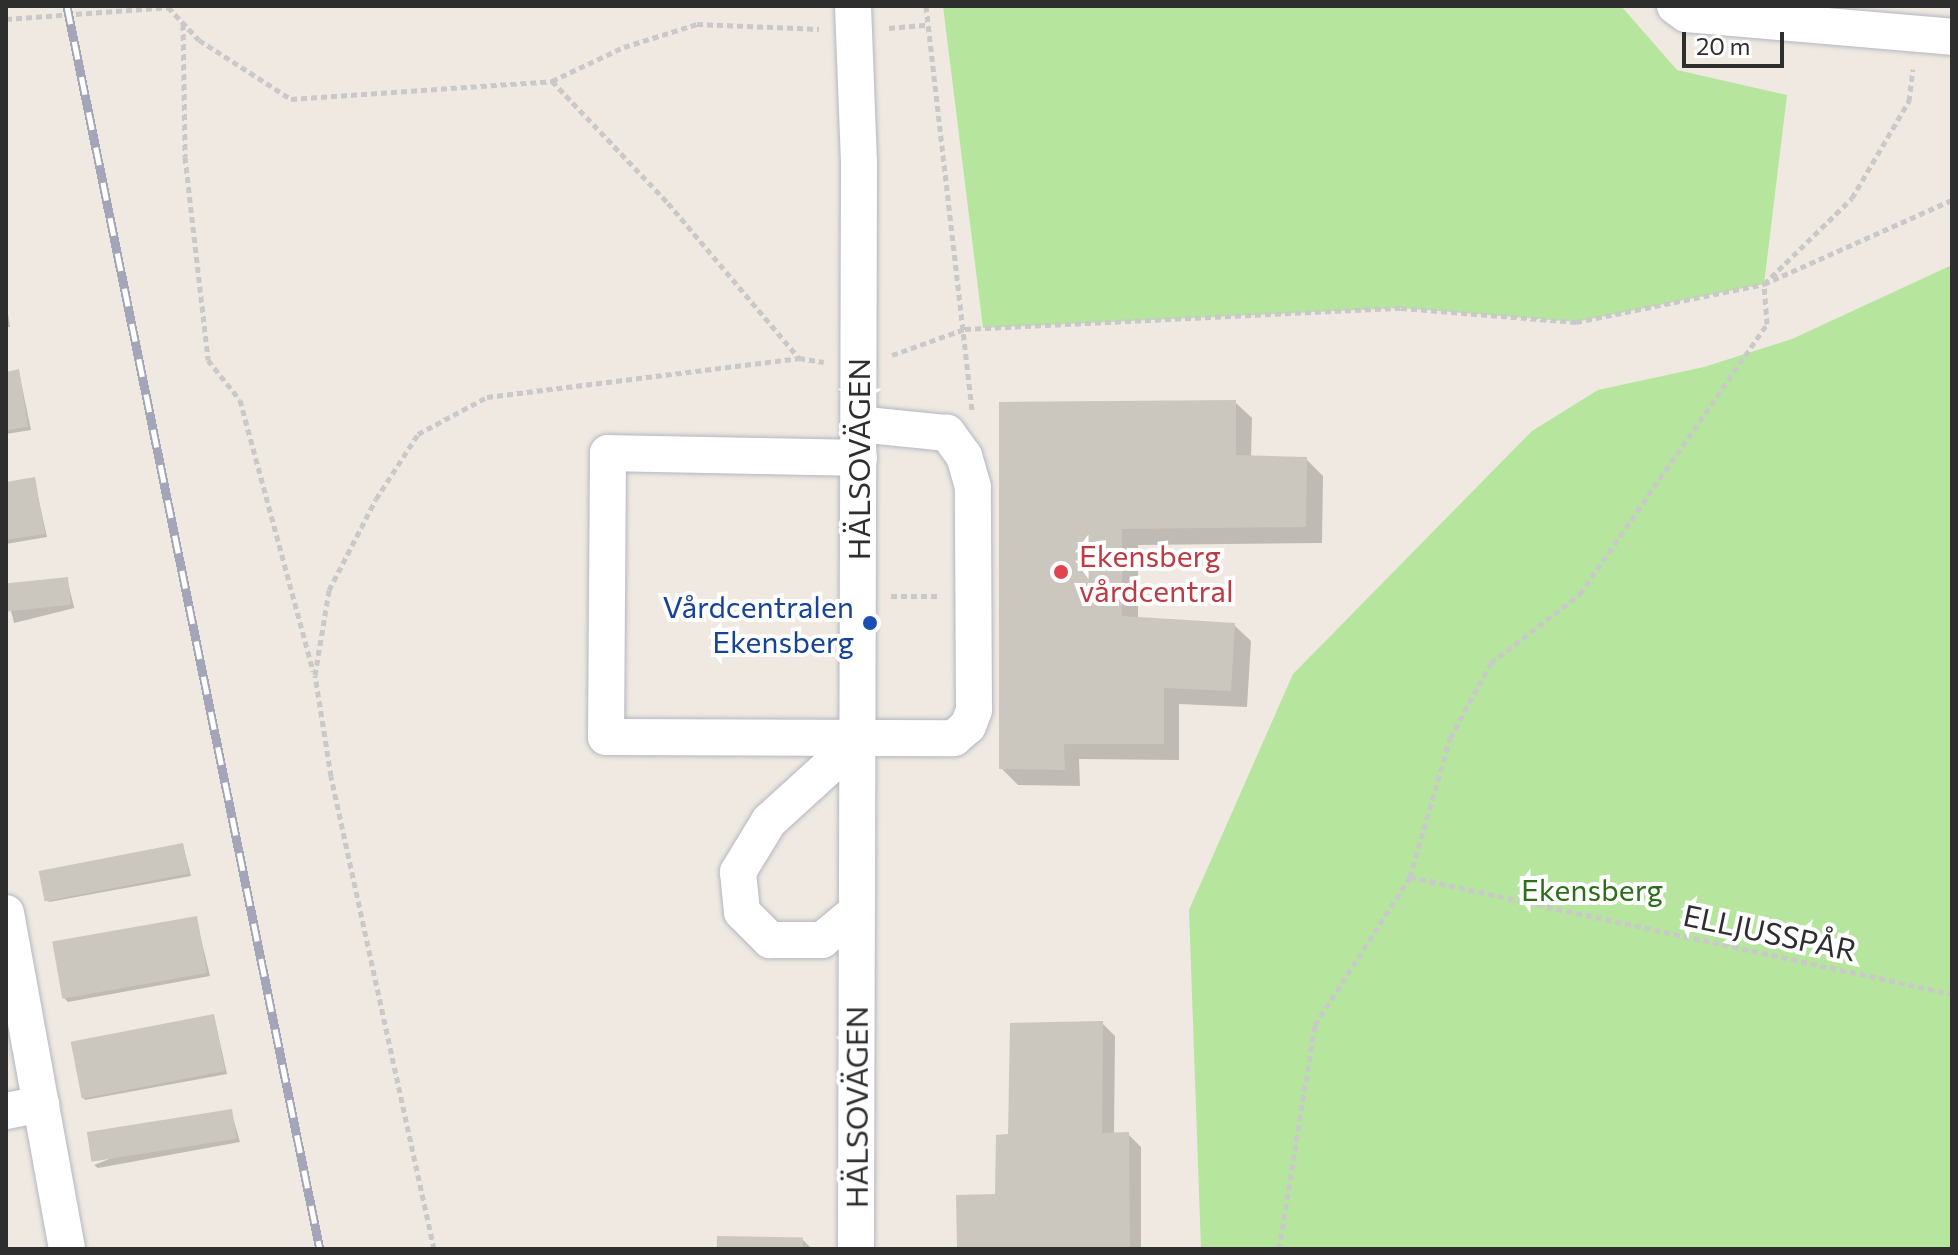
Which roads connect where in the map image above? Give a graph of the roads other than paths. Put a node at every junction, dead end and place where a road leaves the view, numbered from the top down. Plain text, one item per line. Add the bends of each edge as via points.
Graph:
1 (1675, 6) edge
2 (854, 18) edge
3 (1935, 35) edge
4 (859, 441) junction
5 (857, 741) junction
6 (857, 911) junction
7 (6, 913) edge
8 (23, 1107) edge
9 (67, 1249) edge
10 (856, 1249) edge

1 - 3 street via 1686,14
2 - 4 street, HÄLSOVÄGEN
4 - 5 street, HÄLSOVÄGEN
4 - 5 street via 947,433 964,456 973,487 974,710 968,726 954,738
4 - 5 street via 608,453 606,737
5 - 6 street, HÄLSOVÄGEN
5 - 6 street via 769,821 738,872 742,912 770,940 822,940
6 - 10 street, HÄLSOVÄGEN
7 - 8 street
8 - 9 street

